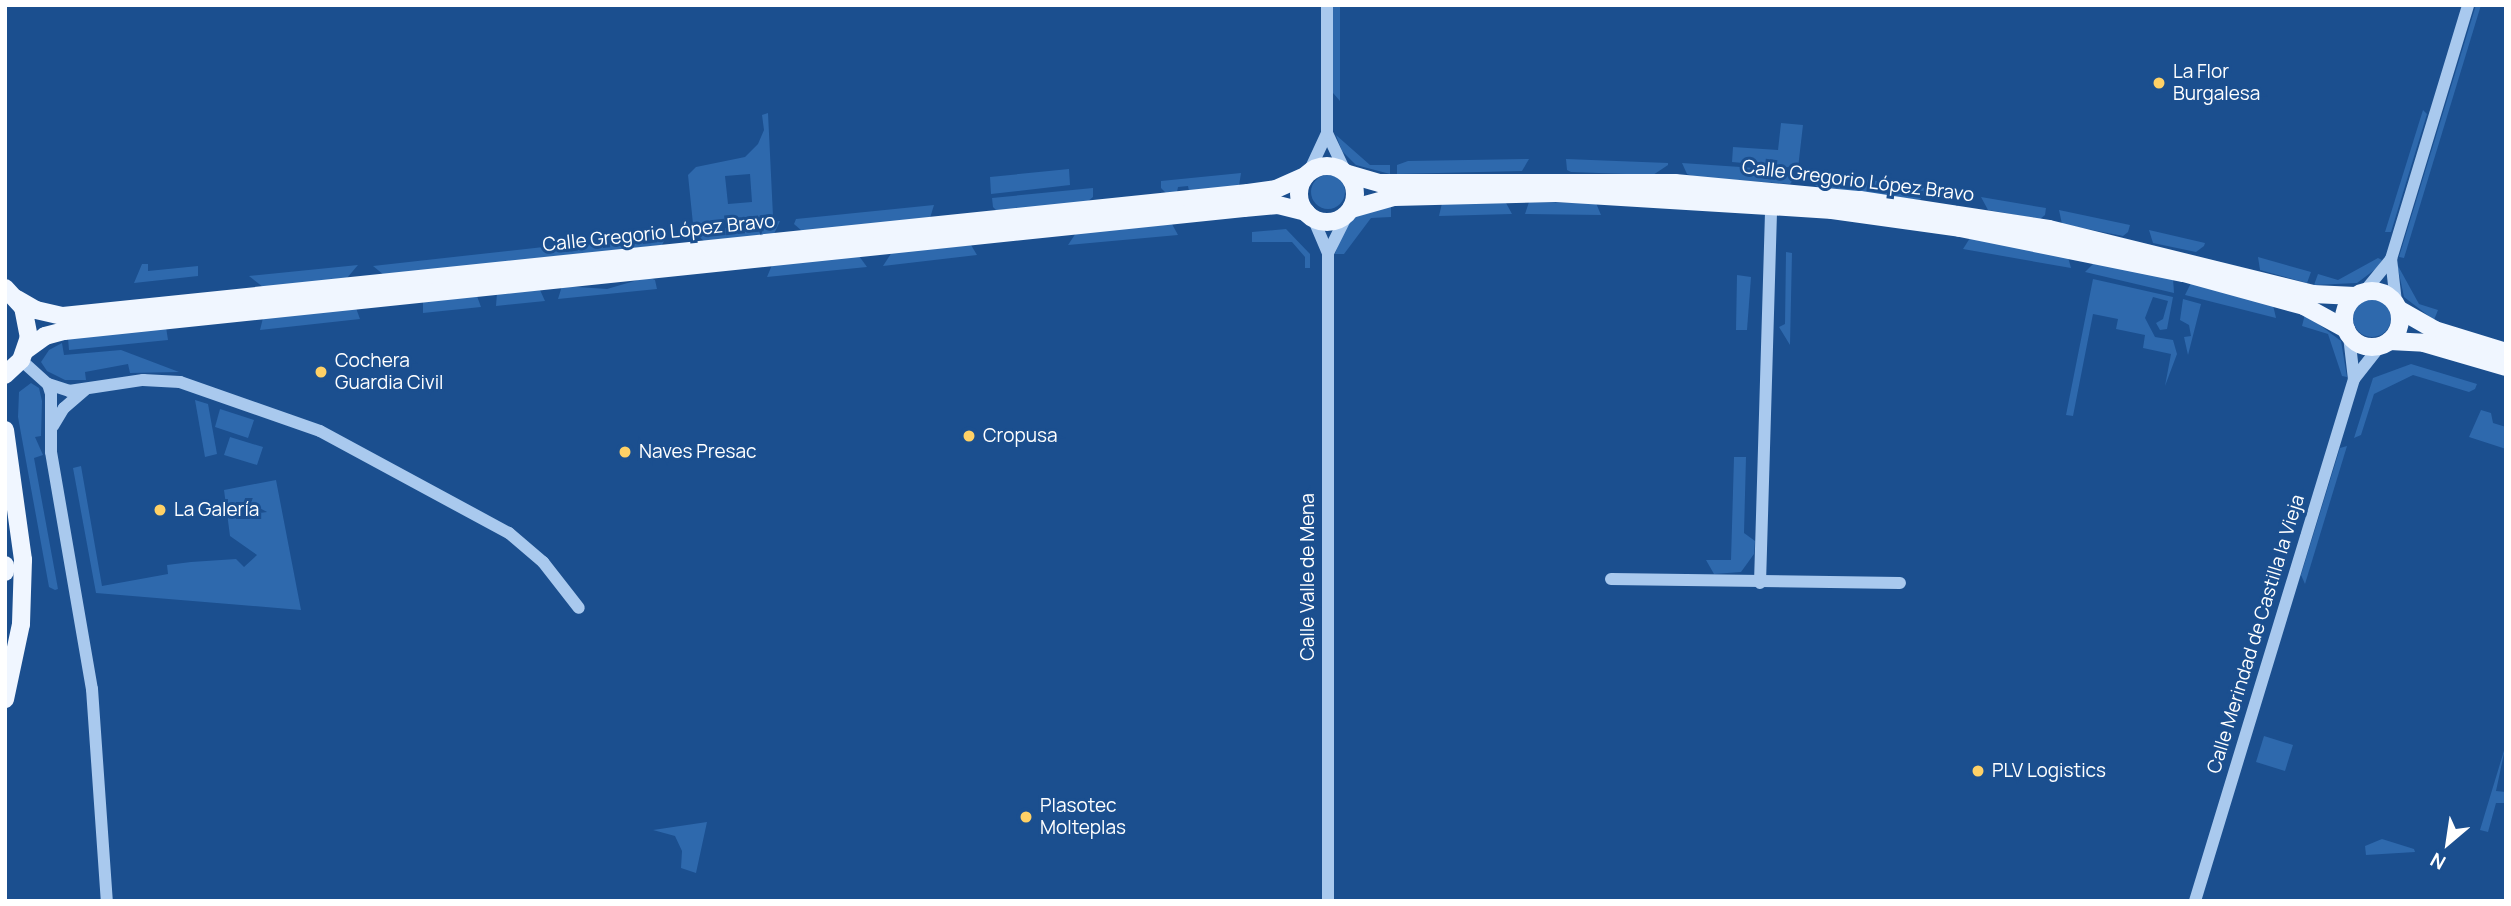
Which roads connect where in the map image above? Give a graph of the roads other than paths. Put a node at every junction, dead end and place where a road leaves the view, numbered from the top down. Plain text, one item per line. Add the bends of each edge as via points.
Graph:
1 (1327, 5) edge
2 (2468, 5) edge
3 (1327, 133) junction
4 (1346, 173) junction
5 (1307, 174) junction
6 (1771, 205) junction
7 (1350, 211) junction
8 (1309, 215) junction
9 (1328, 253) junction
10 (2391, 259) junction
11 (11, 294) edge
12 (2360, 294) junction
13 (2398, 306) junction
14 (2347, 332) junction
15 (2385, 344) junction
16 (2506, 352) edge
17 (23, 355) junction
18 (2506, 368) edge
19 (6, 376) edge
20 (2354, 379) junction
21 (48, 384) junction
22 (85, 390) junction
23 (51, 429) junction
24 (5, 430) edge
25 (5, 565) edge
26 (5, 572) edge
27 (1611, 579) dead end
28 (1760, 583) junction
29 (1900, 583) dead end
30 (579, 608) dead end
31 (5, 699) edge
32 (107, 901) edge
33 (1328, 901) edge
34 (2196, 901) edge

1 - 3 street
2 - 10 street
3 - 4 street
3 - 5 street
4 - 5 main road via 1326,165
4 - 7 main road via 1356,194
4 - 12 main road, Calle Gregorio López Bravo via 1380,183 1675,183 1860,200 2049,229 2313,294
5 - 8 main road via 1299,194
5 - 11 main road, Calle Gregorio López Bravo via 1258,192 63,316 46,314
6 - 7 main road, Calle Gregorio López Bravo via 1531,193 1394,197
6 - 14 main road, Calle Gregorio López Bravo via 1959,228 2141,263 2304,306
6 - 28 street, Calle Gregorio López Bravo
7 - 8 main road via 1328,222
7 - 9 street, Calle Valle de Mena
8 - 9 street, Calle Valle de Mena
8 - 17 main road, Calle Gregorio López Bravo via 1278,205 1244,208 77,330 54,333
9 - 33 street, Calle Valle de Mena
10 - 12 street
10 - 13 street
11 - 17 main road via 29,327
12 - 13 main road via 2378,291
12 - 14 main road via 2345,311
13 - 15 main road via 2400,327
13 - 16 main road via 2435,330
14 - 15 main road via 2360,344
14 - 20 street, Calle Merindad de Castilla la Vieja
15 - 18 main road via 2424,343
15 - 20 street, Calle Merindad de Castilla la Vieja
17 - 19 main road, Calle Gregorio López Bravo
17 - 21 street
20 - 34 street, Calle Merindad de Castilla la Vieja
21 - 22 street
21 - 23 street
22 - 23 street via 64,408
22 - 30 street via 142,380 180,382 320,431 509,533 543,562
23 - 32 street via 92,689
24 - 31 main road via 20,520 23,597
25 - 26 main road
27 - 28 street
28 - 29 street

